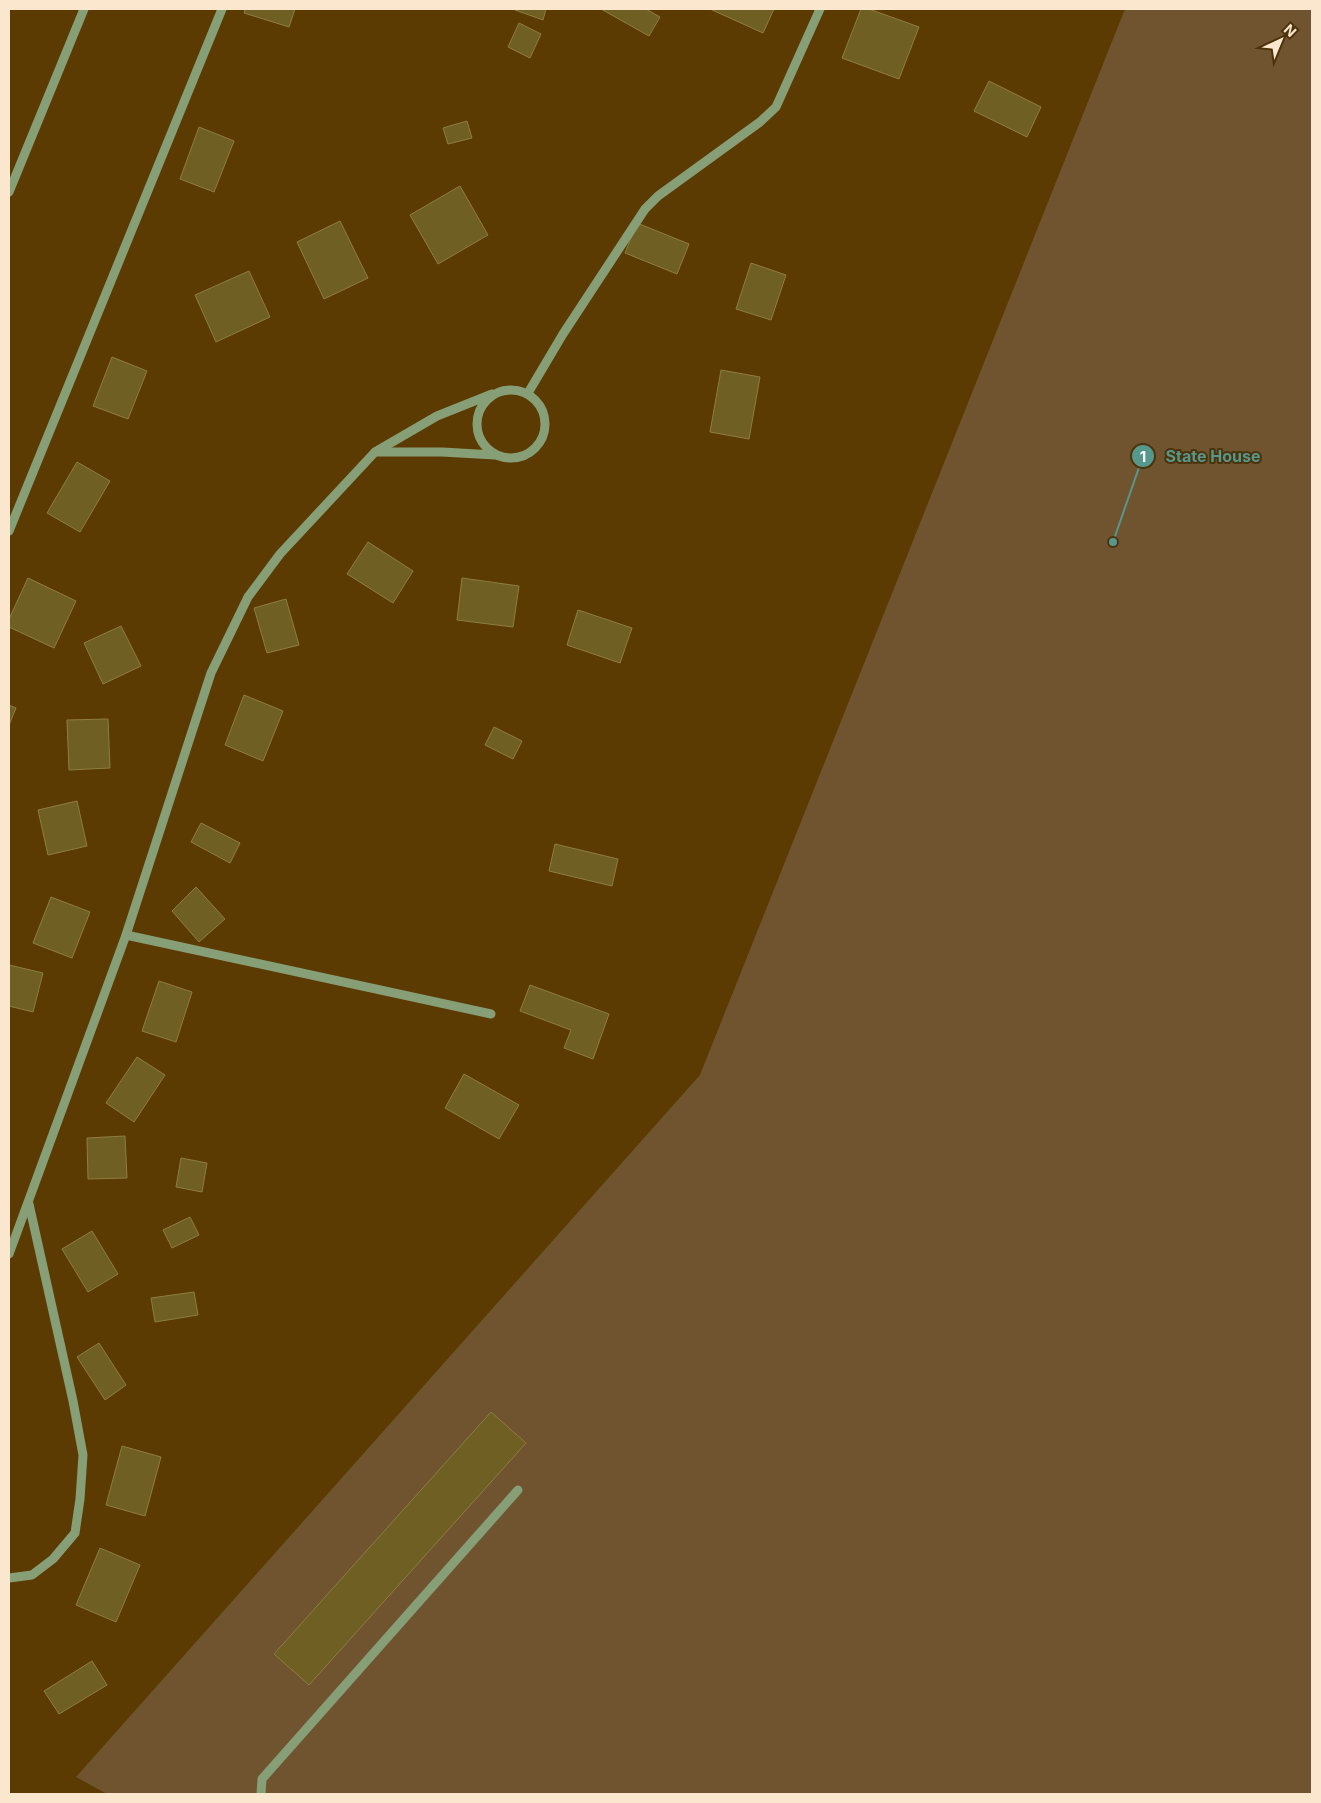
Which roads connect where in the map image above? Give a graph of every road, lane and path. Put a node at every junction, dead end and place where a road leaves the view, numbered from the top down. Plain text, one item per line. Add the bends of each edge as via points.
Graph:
1 (84, 9) edge
2 (222, 9) edge
3 (820, 9) edge
4 (9, 192) edge
5 (528, 393) junction
6 (492, 394) junction
7 (375, 452) junction
8 (495, 455) junction
9 (9, 531) edge
10 (126, 935) junction
11 (491, 1014) dead end
12 (28, 1204) junction
13 (9, 1254) edge
14 (518, 1490) dead end
15 (9, 1578) edge
16 (260, 1794) edge

1 - 4 street
2 - 9 street
3 - 5 street via 776,107 645,209
5 - 6 street via 510,389
5 - 8 street via 541,406 546,423 542,440 530,454 512,459
6 - 7 street via 437,416
6 - 8 street via 480,408 476,425 482,442
7 - 8 street
7 - 10 street via 280,554 248,597 211,673
10 - 11 street
10 - 12 street
12 - 13 street
12 - 15 street via 83,1456 75,1533 53,1559 32,1575
14 - 16 street via 262,1779

